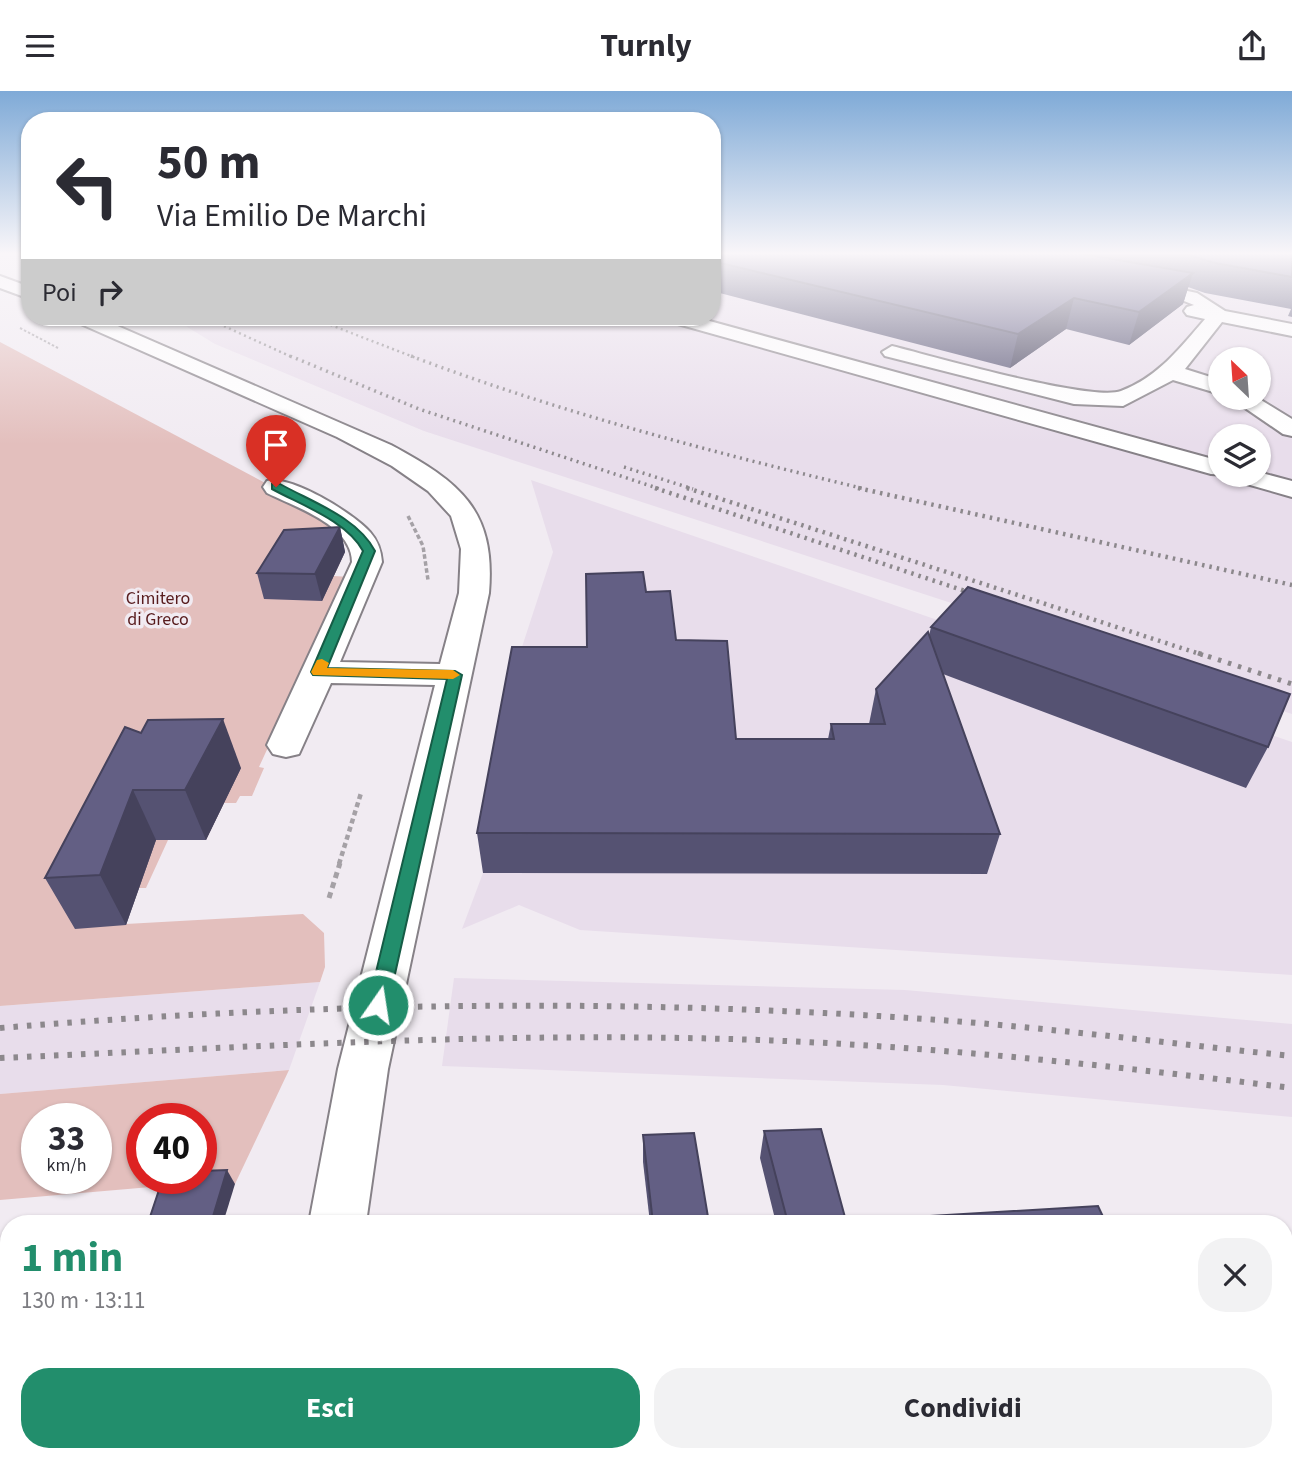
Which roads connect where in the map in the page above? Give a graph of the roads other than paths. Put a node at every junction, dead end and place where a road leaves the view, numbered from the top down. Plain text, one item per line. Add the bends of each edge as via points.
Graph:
1 (1216, 317) edge
2 (1227, 317) edge
3 (102, 326) edge
4 (706, 326) edge
5 (1292, 330) edge
6 (869, 345) dead end
7 (1171, 372) junction
8 (1208, 383) edge
9 (1261, 410) edge
10 (1292, 429) edge
11 (1208, 466) edge
12 (1271, 483) edge
13 (276, 487) dead end
14 (1292, 489) edge
15 (318, 672) junction
16 (455, 675) junction
17 (286, 745) dead end
18 (339, 1215) edge

1 - 7 street
2 - 5 street
3 - 16 street via 346,432 433,482 451,499 473,533 478,559
4 - 11 street
6 - 7 street via 1074,397 1123,399
7 - 8 street
9 - 10 street
12 - 14 street
13 - 15 street via 345,525 362,538 369,551
15 - 16 street
15 - 17 street
16 - 18 street via 363,1069

